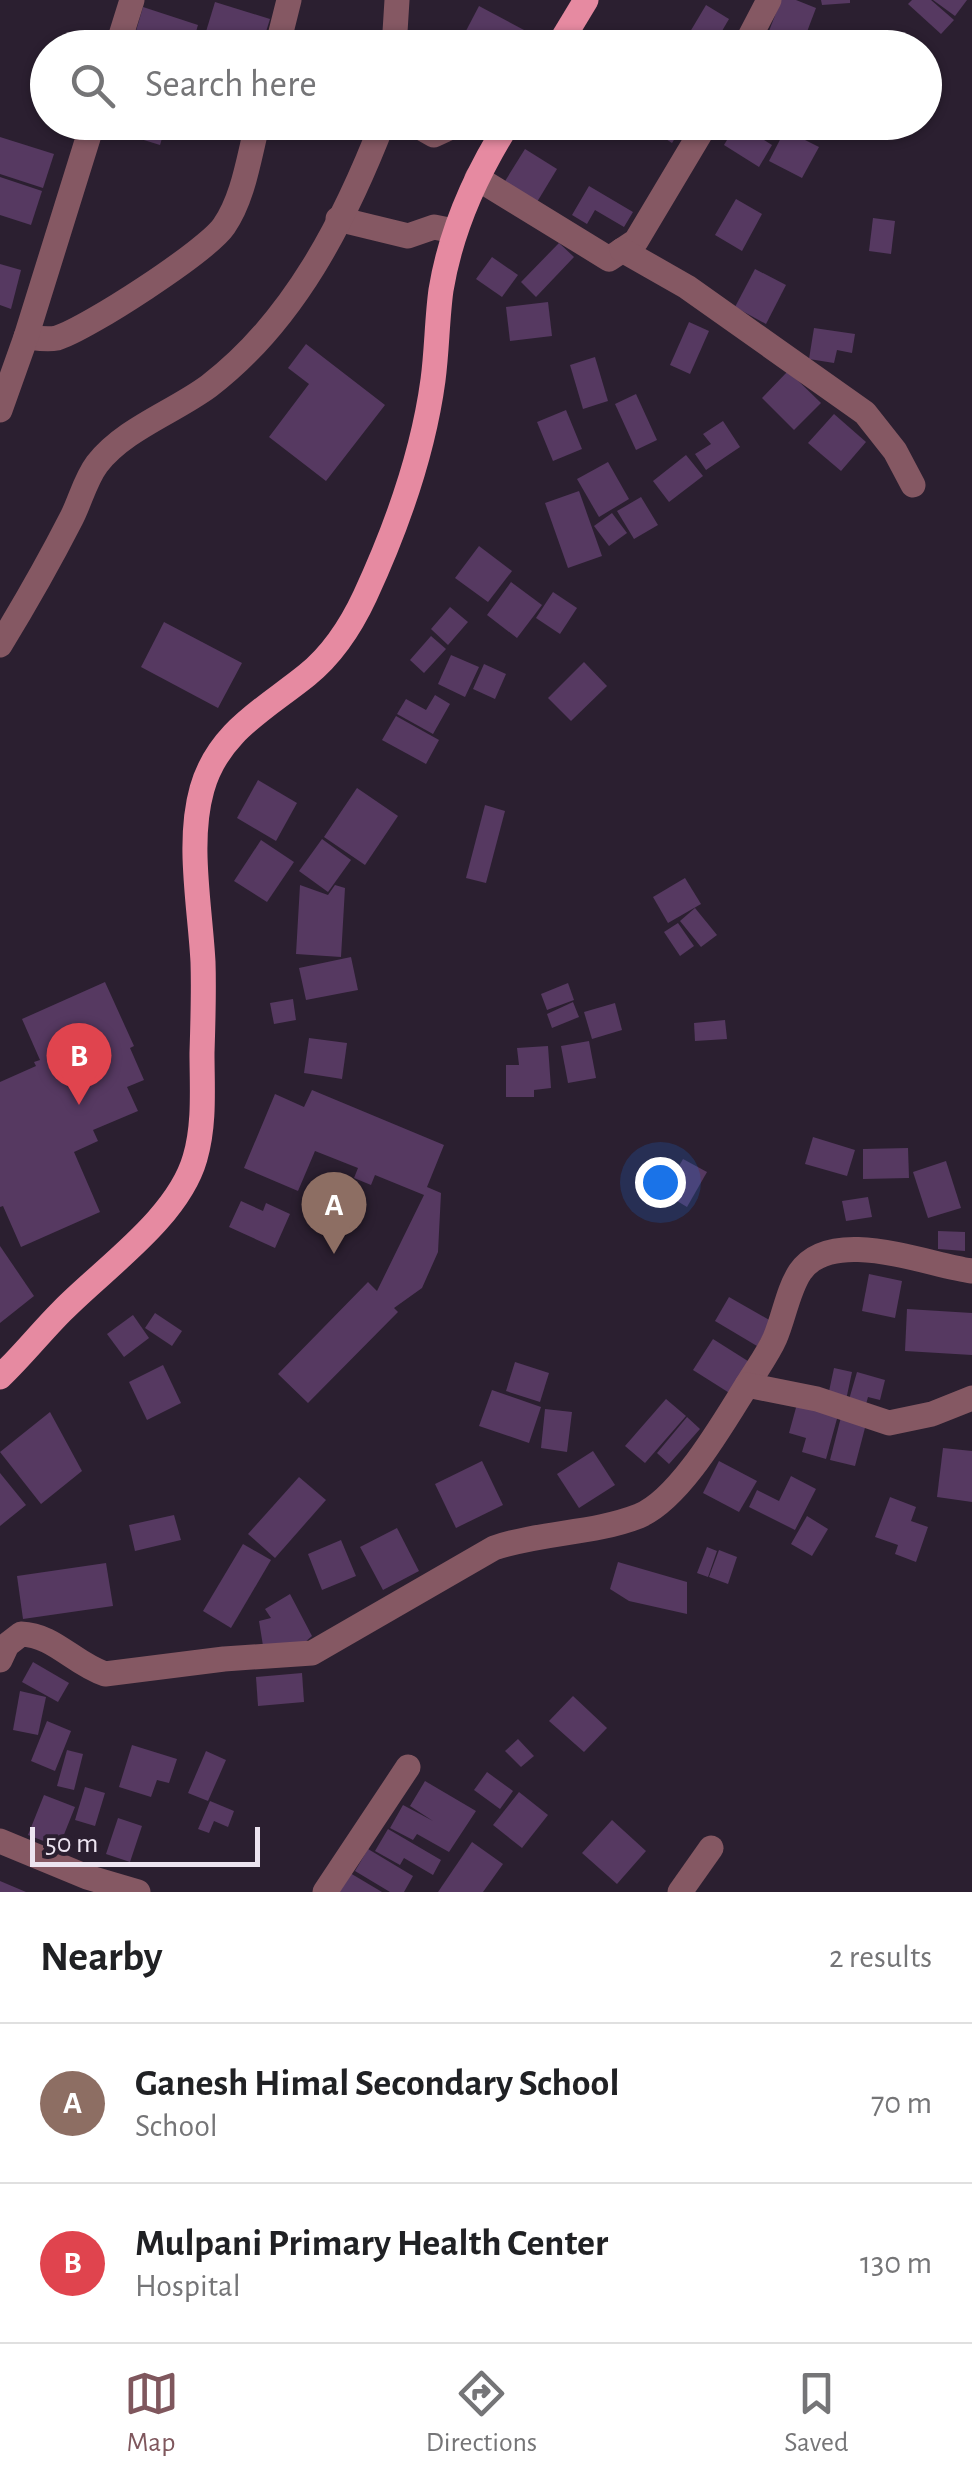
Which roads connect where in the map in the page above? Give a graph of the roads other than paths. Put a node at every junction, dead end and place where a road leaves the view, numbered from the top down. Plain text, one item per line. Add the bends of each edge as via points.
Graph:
1 (132, 0) edge
2 (289, 0) edge
3 (397, 0) edge
4 (586, 0) edge
5 (769, 0) edge
6 (123, 30) edge
7 (282, 30) edge
8 (395, 30) edge
9 (568, 30) edge
10 (753, 30) edge
11 (87, 140) edge
12 (253, 140) edge
13 (376, 140) edge
14 (499, 140) edge
15 (696, 140) edge
16 (478, 178) junction
17 (338, 218) junction
18 (454, 231) junction
19 (622, 250) junction
20 (26, 337) junction
21 (0, 410) edge
22 (913, 485) dead end
23 (0, 645) edge
24 (972, 1271) edge
25 (0, 1377) edge
26 (747, 1385) junction
27 (972, 1398) edge
28 (0, 1660) edge
29 (408, 1766) dead end
30 (0, 1841) edge
31 (711, 1848) dead end
32 (85, 1885) edge
33 (138, 1892) edge
34 (325, 1892) edge
35 (680, 1892) edge

1 - 6 street
2 - 7 street
3 - 8 street
4 - 9 main road
5 - 10 street
11 - 20 street
12 - 20 street via 224,226 201,249 83,328 53,339
13 - 17 street
14 - 16 main road
15 - 19 street via 636,241
16 - 18 main road
16 - 19 street via 609,259
17 - 18 street via 408,236 434,227
17 - 23 street via 305,282 240,361 96,466
18 - 25 main road via 433,382 412,474 376,571 334,648 232,732 203,784 194,818 203,971 195,1160 155,1222
19 - 22 street via 866,412
20 - 21 street
24 - 26 street via 860,1248 811,1261
26 - 27 street via 889,1423
26 - 28 street via 679,1483 643,1514 494,1548 312,1653 105,1674 39,1635 21,1634
29 - 34 street
30 - 32 street
31 - 35 street
32 - 33 street

